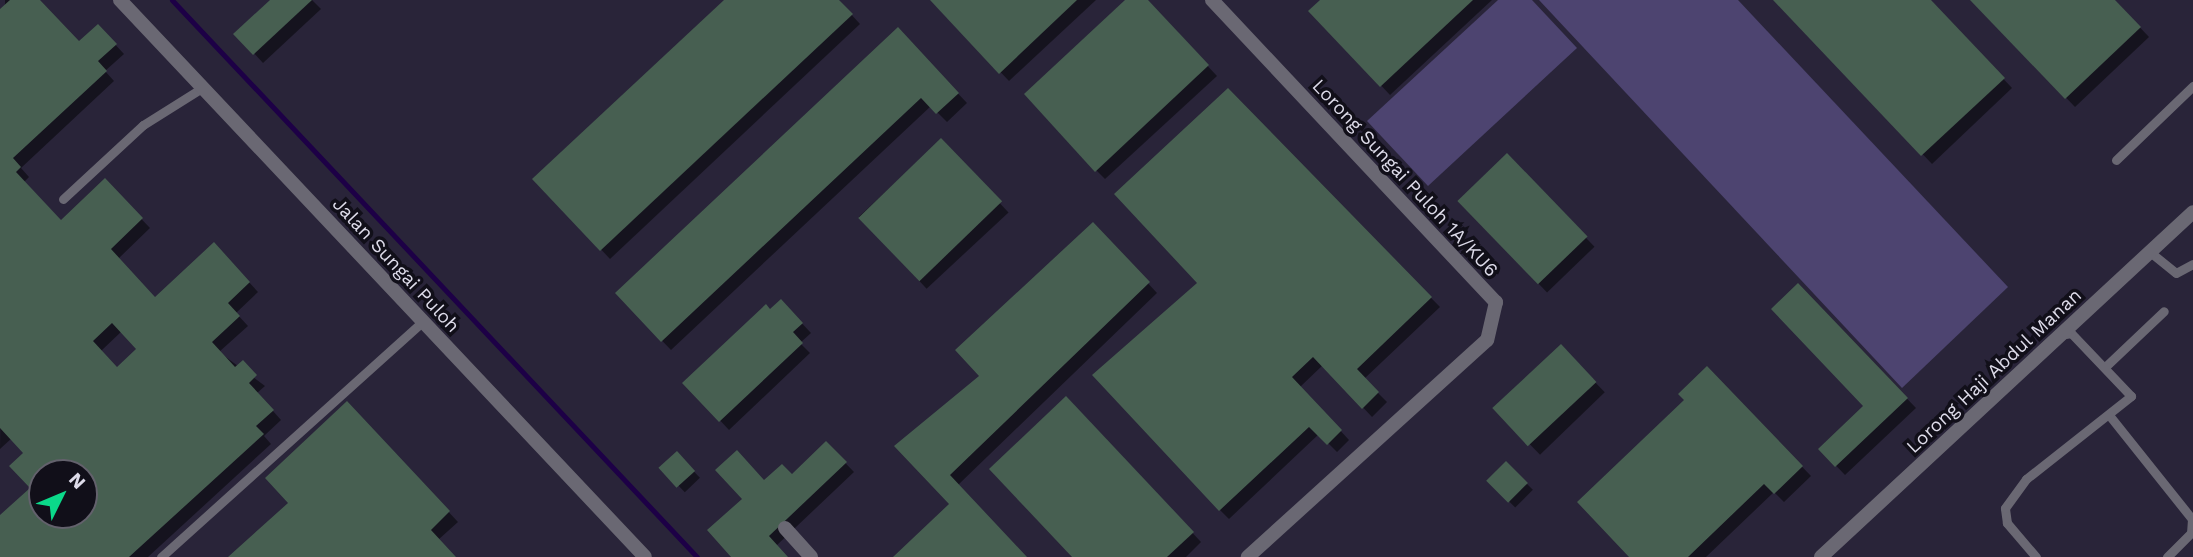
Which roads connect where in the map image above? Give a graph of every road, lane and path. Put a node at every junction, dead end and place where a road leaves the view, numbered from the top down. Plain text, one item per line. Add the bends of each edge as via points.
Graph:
1 (120, 0) edge
2 (1212, 0) edge
3 (2193, 86) edge
4 (202, 88) junction
5 (2116, 160) dead end
6 (62, 199) dead end
7 (2193, 212) edge
8 (2150, 252) junction
9 (2193, 264) edge
10 (2164, 311) dead end
11 (423, 321) junction
12 (2060, 336) junction
13 (2105, 367) junction
14 (2109, 415) junction
15 (785, 528) dead end
16 (161, 557) edge
17 (645, 557) edge
18 (811, 557) edge
19 (1248, 557) edge
20 (1821, 557) edge
21 (2036, 557) edge
22 (2167, 557) edge

1 - 4 street, Jalan Sungai Puloh
2 - 19 street, Lorong Sungai Puloh 1A/KU6 via 1496,302 1487,340
3 - 5 lane
4 - 6 lane via 143,125
4 - 11 street, Jalan Sungai Puloh
7 - 8 street, Lorong Haji Abdul Manan
8 - 9 lane via 2176,273
8 - 12 street, Lorong Haji Abdul Manan
10 - 13 lane
11 - 16 lane
11 - 17 street, Jalan Sungai Puloh
12 - 13 lane via 2070,333
12 - 20 street, Lorong Haji Abdul Manan
13 - 14 lane via 2131,396
14 - 21 lane via 2026,479 2005,508 2007,523
14 - 22 lane via 2192,519 2191,533
15 - 18 street

